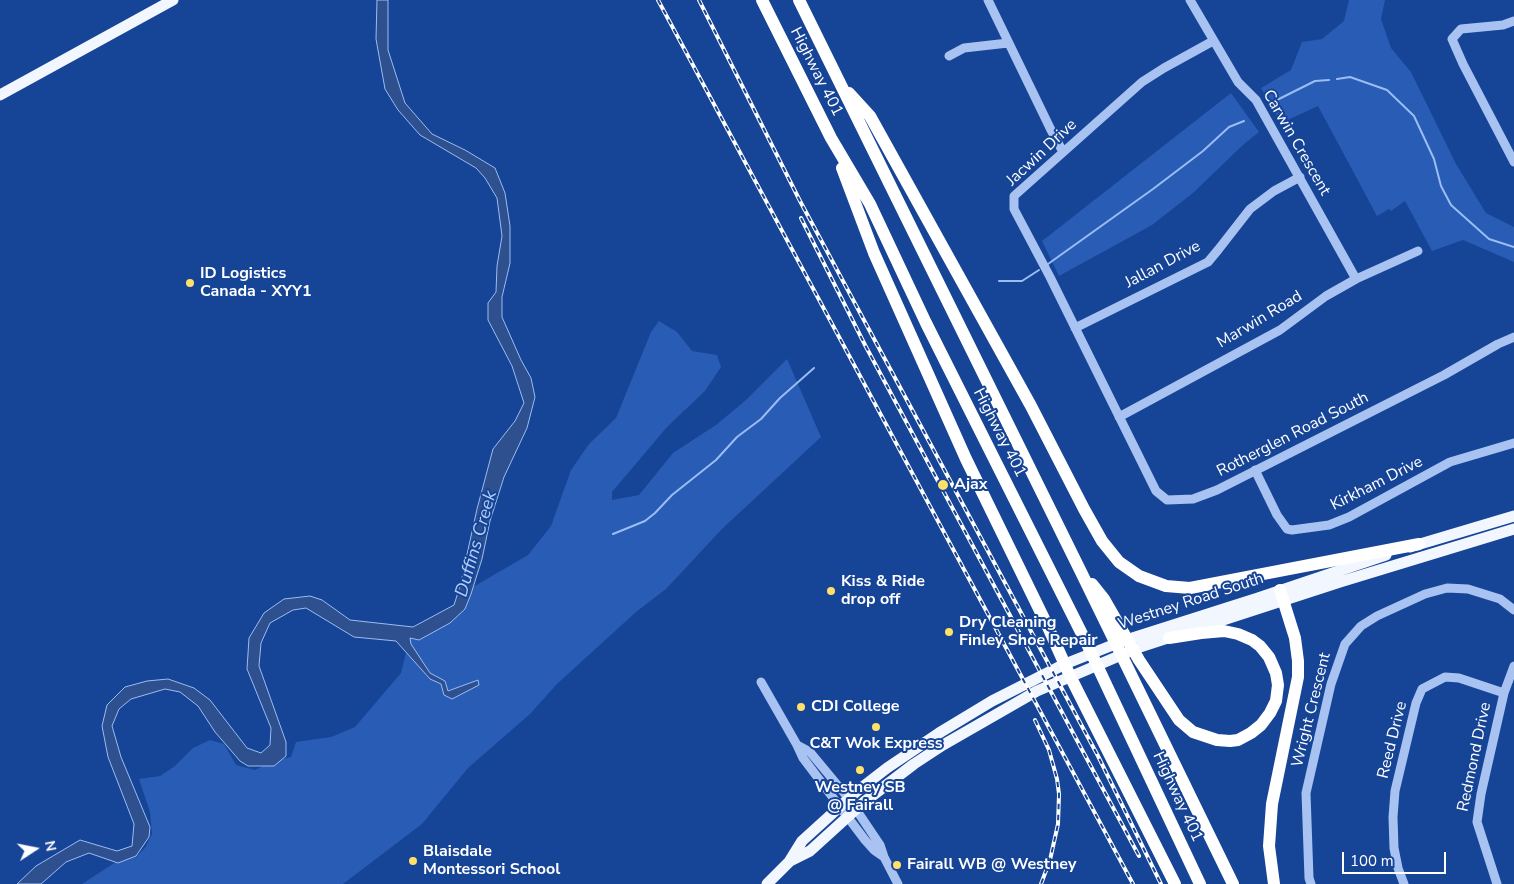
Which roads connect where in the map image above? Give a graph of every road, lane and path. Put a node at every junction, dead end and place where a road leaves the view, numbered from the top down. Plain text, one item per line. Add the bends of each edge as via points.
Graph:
1 (173, 0) edge
2 (762, 0) edge
3 (799, 0) edge
4 (988, 0) edge
5 (1190, 0) edge
6 (1514, 21) edge
7 (1213, 41) junction
8 (1008, 43) junction
9 (949, 56) dead end
10 (838, 79) junction
11 (0, 95) edge
12 (831, 138) junction
13 (1063, 152) junction
14 (1514, 162) edge
15 (1300, 177) junction
16 (1418, 251) dead end
17 (1356, 279) junction
18 (1075, 328) junction
19 (1514, 337) edge
20 (1119, 417) junction
21 (1514, 443) edge
22 (1255, 470) junction
23 (1514, 516) edge
24 (1514, 529) edge
25 (1418, 544) junction
26 (1081, 572) junction
27 (1282, 596) junction
28 (1514, 610) edge
29 (1169, 638) junction
30 (1065, 664) junction
31 (1514, 666) edge
32 (1070, 676) junction
33 (762, 682) dead end
34 (1504, 693) junction
35 (844, 802) junction
36 (852, 813) junction
37 (788, 862) junction
38 (766, 884) edge
39 (898, 884) edge
40 (1175, 884) edge
41 (1200, 884) edge
42 (1233, 884) edge
43 (1274, 884) edge
44 (1311, 884) edge
45 (1404, 884) edge
46 (1497, 884) edge

1 - 11 main road
2 - 12 highway, Highway 401
3 - 10 highway, Highway 401
4 - 8 street
5 - 7 street, Carwin Crescent
6 - 14 street via 1461,29 1452,39
7 - 13 street, Jacwin Drive via 1142,82
7 - 15 street, Carwin Crescent via 1238,82 1256,100
8 - 9 street via 964,48
8 - 13 street
10 - 25 highway via 870,116 1093,525 1119,562 1139,576 1166,586 1190,588
10 - 26 highway, Highway 401
12 - 30 highway via 874,252 966,458
12 - 41 highway, Highway 401 via 870,204 1087,644
13 - 18 street, Jacwin Drive via 1014,196 1014,209
15 - 17 street, Carwin Crescent
15 - 18 street, Jallan Drive via 1250,209 1208,262
16 - 17 street, Marwin Road
17 - 20 street, Marwin Road via 1326,296 1280,330
18 - 20 street, Jacwin Drive
19 - 22 street, Rotherglen Road South
20 - 22 street, Rotherglen Road South via 1156,491 1167,500 1193,499
21 - 22 street, Kirkham Drive via 1450,462 1329,525 1292,530 1287,529 1277,515
23 - 25 main road, Westney Road South
24 - 27 main road, Westney Road South via 1340,582
25 - 27 main road, Westney Road South
26 - 29 highway via 1104,599 1179,720 1193,732 1230,741 1238,740 1260,725 1276,701 1278,685 1269,656 1260,646 1238,634 1224,631
26 - 42 highway, Highway 401
27 - 29 main road, Westney Road South
27 - 30 main road, Westney Road South via 1141,634
27 - 43 highway via 1295,638 1298,677 1272,804 1269,846
28 - 44 street, Wright Crescent via 1500,599 1468,589 1448,588 1425,594 1377,616 1361,626 1345,644 1331,684 1306,793
29 - 32 main road, Westney Road South
30 - 32 highway
30 - 35 main road, Westney Road South via 952,724
31 - 34 street, Redmond Drive
32 - 36 main road, Westney Road South via 1037,691 943,745
32 - 40 highway
33 - 35 street via 798,745 810,752
34 - 45 street, Reed Drive via 1459,678 1445,677 1422,689 1395,791 1394,848
34 - 46 street, Redmond Drive via 1477,822
35 - 36 street
35 - 37 main road, Westney Road South via 802,840
36 - 37 main road, Westney Road South via 810,851
36 - 39 street via 874,850 884,857
37 - 38 main road, Westney Road South

